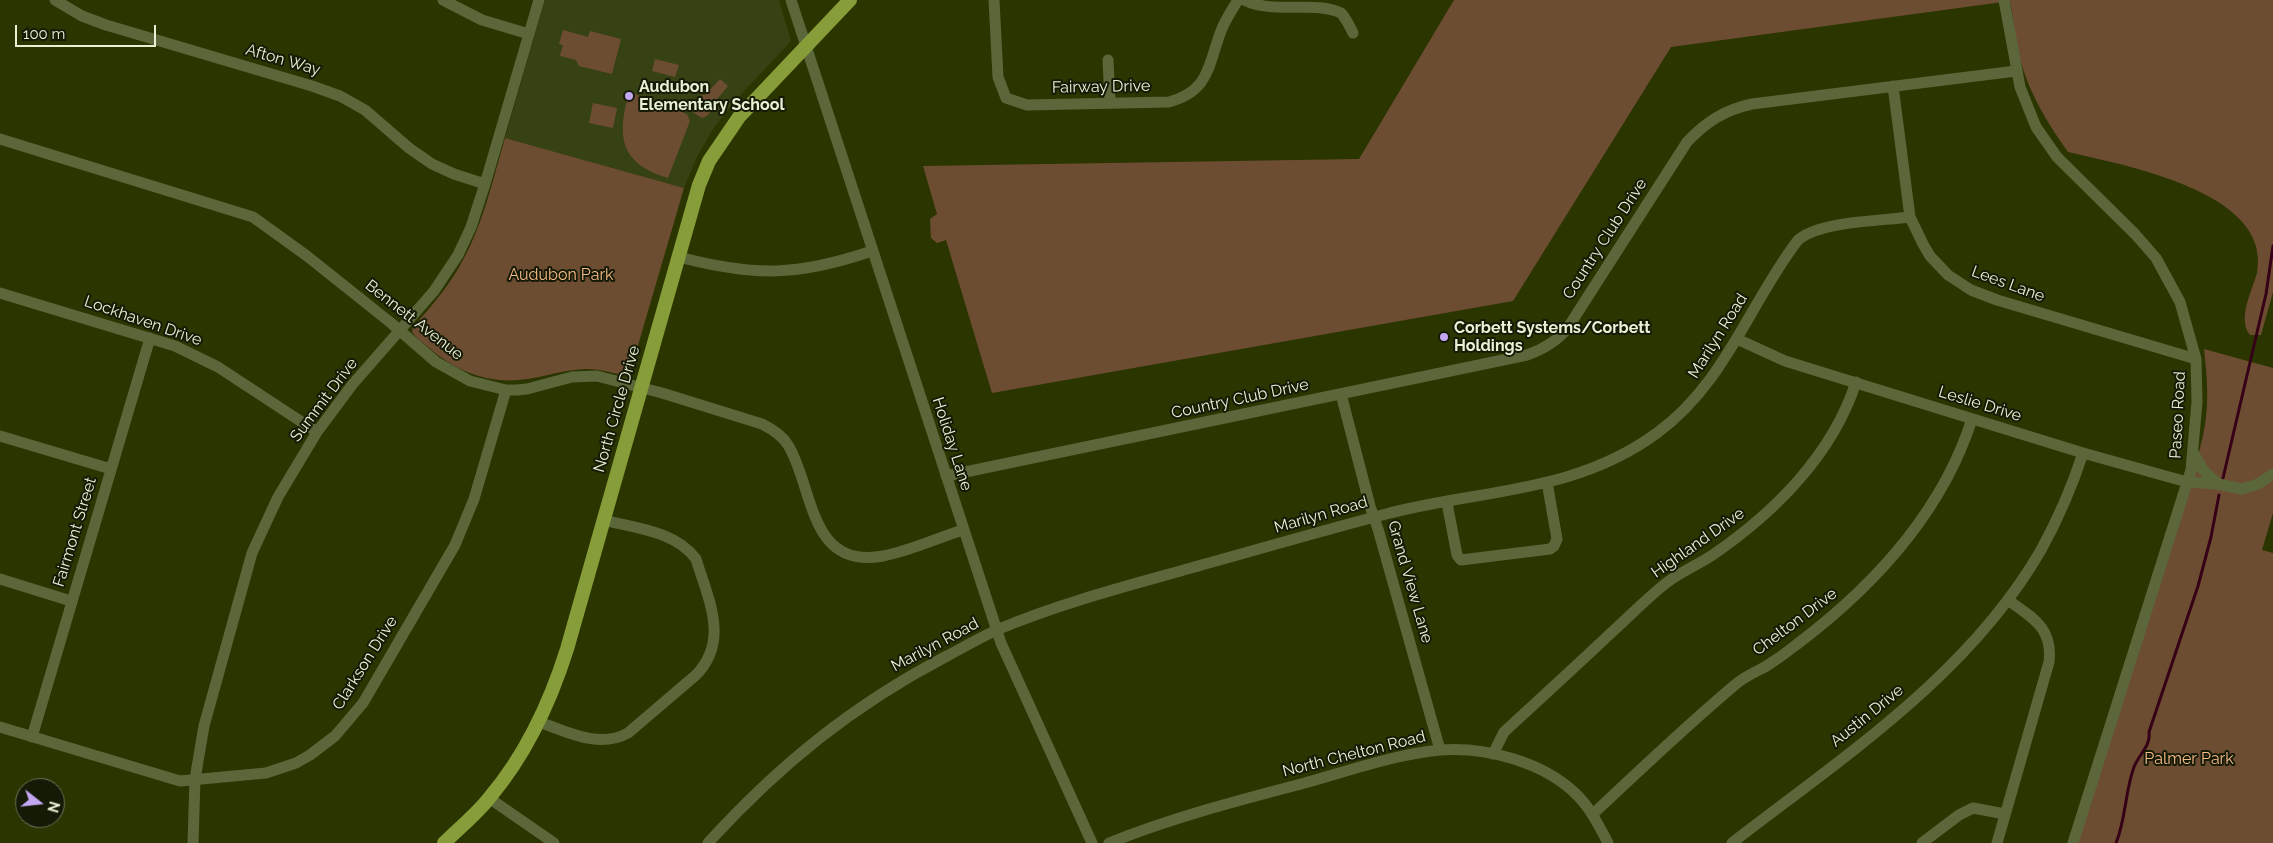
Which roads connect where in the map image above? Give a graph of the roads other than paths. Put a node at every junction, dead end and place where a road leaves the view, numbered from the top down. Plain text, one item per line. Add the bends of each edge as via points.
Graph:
1 (55, 0) edge
2 (443, 0) edge
3 (539, 0) edge
4 (791, 0) edge
5 (850, 0) edge
6 (994, 0) edge
7 (1238, 0) edge
8 (1244, 0) edge
9 (2004, 0) edge
10 (1353, 33) dead end
11 (529, 34) junction
12 (805, 46) junction
13 (1108, 60) dead end
14 (2016, 71) junction
15 (1893, 86) junction
16 (1110, 102) junction
17 (0, 139) edge
18 (485, 184) junction
19 (1910, 217) junction
20 (872, 251) junction
21 (679, 257) junction
22 (0, 292) edge
23 (400, 332) junction
24 (150, 338) junction
25 (1737, 339) junction
26 (2196, 359) junction
27 (1856, 382) junction
28 (642, 387) junction
29 (506, 390) junction
30 (1341, 394) junction
31 (1972, 419) junction
32 (317, 432) junction
33 (0, 436) edge
34 (2083, 453) junction
35 (2194, 454) junction
36 (111, 469) junction
37 (2273, 474) edge
38 (946, 476) junction
39 (1547, 482) junction
40 (2187, 482) junction
41 (2218, 484) junction
42 (1447, 503) junction
43 (1374, 518) junction
44 (603, 520) junction
45 (963, 530) junction
46 (0, 579) edge
47 (2008, 600) junction
48 (71, 601) junction
49 (996, 630) junction
50 (539, 722) junction
51 (0, 727) edge
52 (32, 737) junction
53 (1440, 750) junction
54 (1493, 754) junction
55 (195, 779) junction
56 (490, 798) junction
57 (1593, 814) junction
58 (2005, 814) junction
59 (193, 843) edge
60 (444, 843) edge
61 (554, 843) edge
62 (708, 843) edge
63 (1092, 843) edge
64 (1109, 843) edge
65 (1608, 843) edge
66 (1732, 843) edge
67 (1922, 843) edge
68 (1997, 843) edge
69 (2073, 843) edge

1 - 18 street, Afton Way via 82,16 114,28 328,90 365,110 421,157 444,170
2 - 11 street via 482,20
3 - 11 street, Summit Drive
4 - 12 street, Holiday Lane
5 - 12 main road, North Circle Drive
6 - 16 street, Fairway Drive via 998,77 1003,103
7 - 16 street, Fairway Drive via 1221,32 1205,79 1192,93 1169,102
8 - 10 street via 1259,5 1324,3 1343,14
9 - 14 street, Paseo Road
11 - 18 street, Summit Drive
12 - 20 street, Holiday Lane
12 - 21 main road, North Circle Drive via 718,146 699,184
13 - 16 street
14 - 15 street, Country Club Drive
14 - 26 street, Paseo Road via 2026,105 2046,144 2135,234 2160,265 2180,302
15 - 19 street, Lees Lane
15 - 30 street, Country Club Drive via 1752,104 1716,116 1687,142 1567,329 1551,344 1527,355
17 - 23 street, Bennett Avenue via 253,218 307,256
18 - 23 street, Summit Drive via 456,260
19 - 25 street, Marilyn Road via 1823,228 1805,235 1791,249
19 - 26 street, Lees Lane via 1930,256 1948,275 1971,290
20 - 21 street via 828,265 766,272 724,268
20 - 38 street, Holiday Lane
21 - 28 main road, North Circle Drive
22 - 24 street, Lockhaven Drive
23 - 29 street, Bennett Avenue via 448,370 470,381
23 - 32 street, Summit Drive
24 - 32 street, Lockhaven Drive via 218,367
24 - 36 street, Fairmont Street
25 - 27 street, Leslie Drive via 1785,361
25 - 39 street, Marilyn Road via 1701,393 1662,430 1608,463 1575,476
26 - 35 street, Paseo Road via 2198,402
27 - 31 street, Leslie Drive
27 - 54 street, Highland Drive via 1836,431 1782,497 1729,544 1664,584 1504,732
28 - 29 street, Bennett Avenue via 586,375 526,389
28 - 44 main road, North Circle Drive
28 - 45 street, Bennett Avenue via 772,429 791,451 812,511 824,534 831,543 850,554 883,556
29 - 55 street, Clarkson Drive via 474,499 455,545 354,715 323,746 296,763 253,775
30 - 38 street, Country Club Drive
30 - 43 street, Grand View Lane
31 - 34 street, Leslie Drive
31 - 57 street, Chelton Drive via 1958,458 1940,492 1874,578 1837,613 1784,654 1738,682
32 - 55 street, Summit Drive via 278,497 252,553 209,705
33 - 36 street
34 - 40 street, Leslie Drive
34 - 47 street, Austin Drive via 2051,532
35 - 40 street, Paseo Road
35 - 41 street via 2203,470
36 - 48 street, Fairmont Street
37 - 41 street, Leslie Drive via 2242,489
38 - 45 street, Holiday Lane
39 - 42 street, Marilyn Road
39 - 42 street via 1557,540 1554,546 1541,550 1460,560 1456,555
40 - 41 street, Leslie Drive
40 - 69 street, Paseo Road
42 - 43 street, Marilyn Road
43 - 49 street, Marilyn Road via 1108,591
43 - 53 street, Grand View Lane
44 - 50 main road, North Circle Drive via 562,666
44 - 50 street via 664,536 690,551 696,559 715,627 713,650 696,675 619,738 593,740
45 - 49 street, Holiday Lane
46 - 48 street
47 - 58 street via 2035,619 2048,638 2050,650
47 - 66 street, Austin Drive via 1922,692
48 - 52 street, Fairmont Street
49 - 62 street, Marilyn Road via 900,681 824,733 770,778
49 - 63 street, Holiday Lane
50 - 56 main road, North Circle Drive via 522,754
51 - 52 street, Clarkson Drive
52 - 55 street, Clarkson Drive via 180,781
53 - 54 street, North Chelton Road
53 - 64 street, North Chelton Road via 1233,802 1148,827
54 - 57 street, North Chelton Road via 1550,774 1578,796
55 - 59 street, Summit Drive
56 - 60 main road, North Circle Drive
56 - 61 street
57 - 65 street, North Chelton Road
58 - 67 street via 1973,808
58 - 68 street

